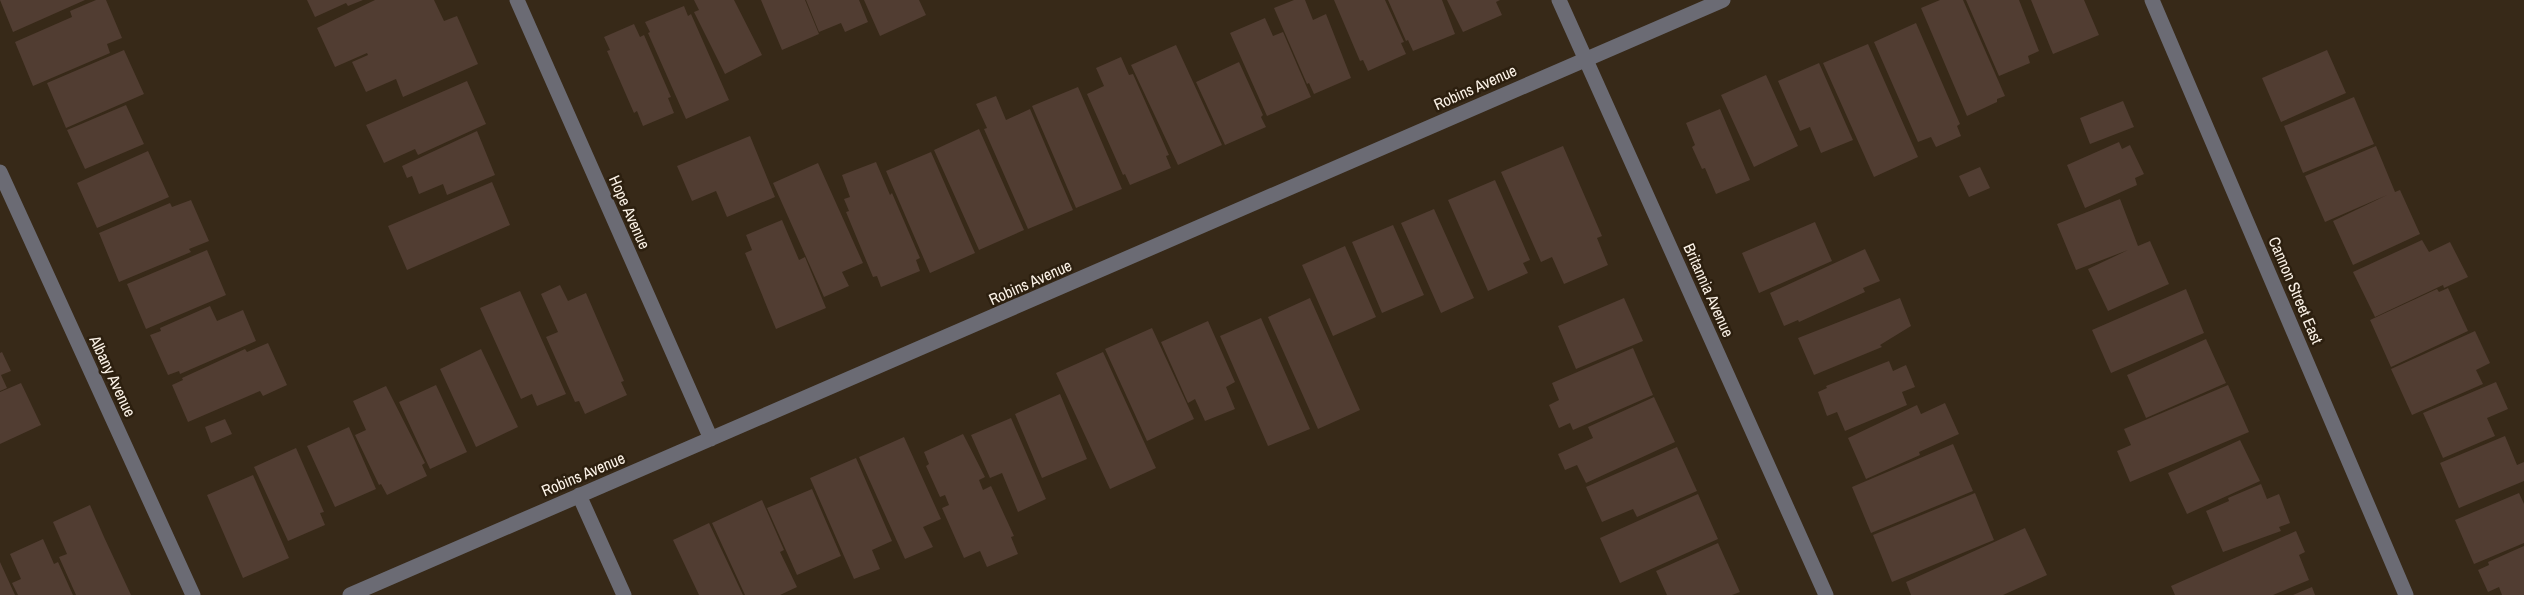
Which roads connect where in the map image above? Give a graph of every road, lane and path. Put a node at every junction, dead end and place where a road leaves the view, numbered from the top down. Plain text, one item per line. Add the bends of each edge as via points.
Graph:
1 (517, 0) edge
2 (1559, 0) edge
3 (1723, 0) edge
4 (2152, 0) edge
5 (1585, 59) junction
6 (0, 172) edge
7 (711, 439) junction
8 (579, 495) junction
9 (193, 595) edge
10 (350, 595) edge
11 (624, 595) edge
12 (1826, 595) edge
13 (2406, 595) edge

1 - 7 street, Hope Avenue
2 - 5 street, Britannia Avenue
3 - 5 street, Robins Avenue
4 - 13 street, Cannon Street East
5 - 7 street, Robins Avenue
5 - 12 street, Britannia Avenue
6 - 9 street, Albany Avenue
7 - 8 street, Robins Avenue
8 - 10 street, Robins Avenue
8 - 11 street

